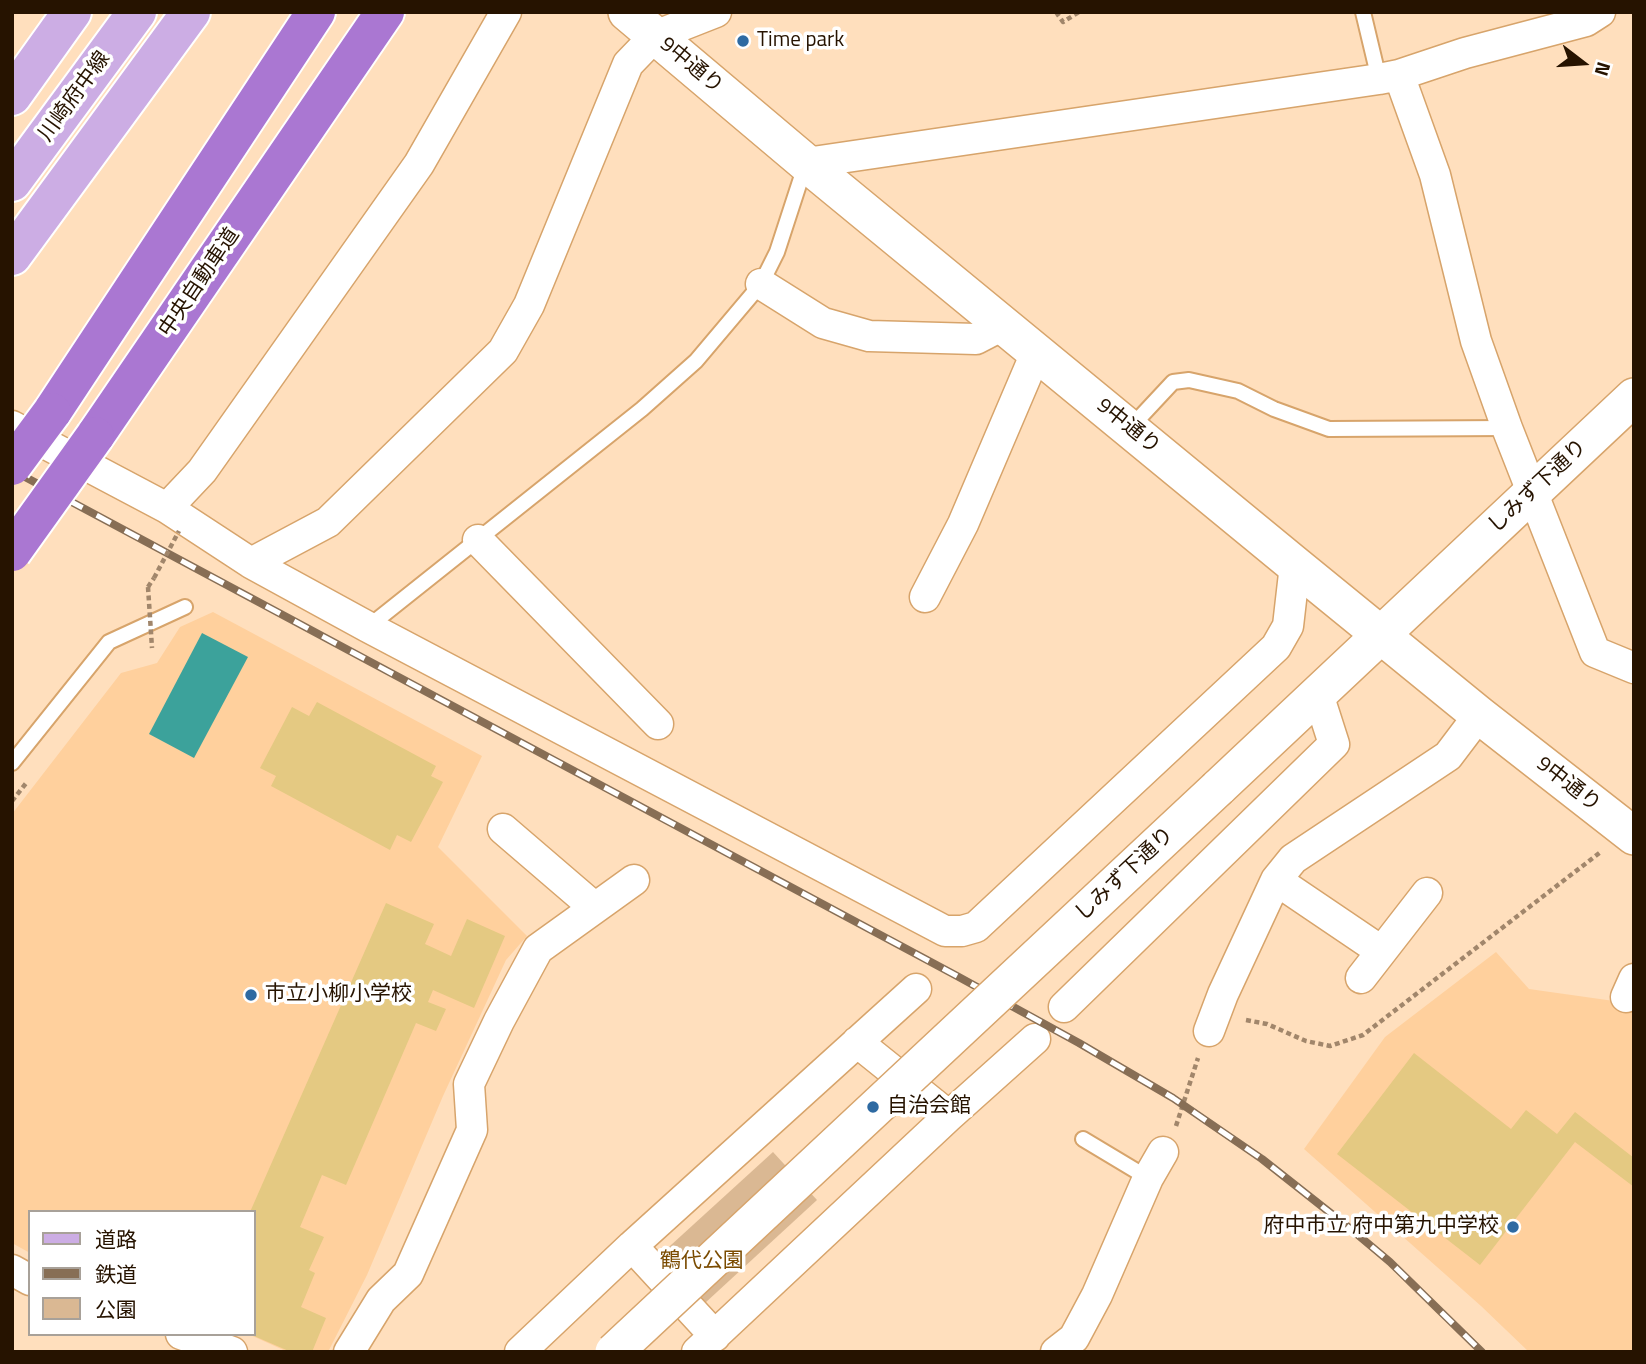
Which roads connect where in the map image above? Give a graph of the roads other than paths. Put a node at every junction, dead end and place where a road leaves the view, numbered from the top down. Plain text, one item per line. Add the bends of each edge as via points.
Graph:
1 (72, 12) edge
2 (137, 12) edge
3 (191, 12) edge
4 (316, 12) edge
5 (385, 12) edge
6 (506, 12) edge
7 (627, 12) edge
8 (716, 12) edge
9 (1363, 12) edge
10 (1600, 12) edge
11 (656, 36) junction
12 (1389, 77) junction
13 (12, 96) edge
14 (806, 163) junction
15 (12, 182) edge
16 (12, 256) edge
17 (761, 284) junction
18 (1003, 325) junction
19 (1036, 353) junction
20 (1634, 397) edge
21 (12, 426) edge
22 (1130, 428) junction
23 (1507, 428) junction
24 (12, 466) edge
25 (1532, 493) junction
26 (173, 519) junction
27 (478, 540) junction
28 (12, 552) edge
29 (251, 563) junction
30 (1295, 565) junction
31 (925, 597) dead end
32 (185, 607) dead end
33 (368, 627) junction
34 (1382, 635) junction
35 (1634, 668) edge
36 (1318, 694) junction
37 (1479, 715) junction
38 (658, 724) dead end
39 (12, 762) edge
40 (503, 829) dead end
41 (1634, 836) edge
42 (634, 880) dead end
43 (1276, 880) junction
44 (1427, 893) dead end
45 (595, 908) junction
46 (1381, 951) junction
47 (1361, 978) dead end
48 (916, 989) dead end
49 (1064, 1007) dead end
50 (1209, 1031) dead end
51 (1035, 1039) dead end
52 (857, 1042) junction
53 (949, 1116) junction
54 (1083, 1139) dead end
55 (1169, 1139) road end
56 (1148, 1178) junction
57 (632, 1246) junction
58 (12, 1270) edge
59 (28, 1279) edge
60 (187, 1336) edge
61 (706, 1344) edge
62 (232, 1352) edge
63 (349, 1352) edge
64 (520, 1352) edge
65 (614, 1352) edge
66 (1056, 1352) edge

1 - 13 main road
2 - 15 main road, 川崎府中線
3 - 16 main road
4 - 24 highway, bridge
5 - 28 highway, 中央自動車道, bridge
6 - 26 street via 419,164 202,471
7 - 11 street, 9中通り
8 - 11 street
9 - 12 lane
10 - 12 street via 1587,21
11 - 14 street, 9中通り
11 - 29 street via 628,64 529,305 503,351 328,523
12 - 14 street
12 - 23 street via 1435,175 1476,341
14 - 17 lane via 781,241
14 - 18 street, 9中通り
17 - 18 street via 823,323 869,336 976,339
17 - 27 lane via 687,369
18 - 19 street, 9中通り
19 - 22 street, 9中通り
19 - 31 street via 963,524
20 - 25 street, しみず下通り
21 - 26 street
22 - 23 lane via 1173,382 1189,380 1238,391 1329,429
22 - 30 street, 9中通り
23 - 25 street
25 - 34 street, しみず下通り
25 - 35 street via 1595,652
26 - 29 street
27 - 33 lane
27 - 38 street
29 - 33 street
30 - 33 street via 1288,626 1276,647 976,926 962,932 945,932
30 - 34 street, 9中通り
32 - 39 lane via 109,642
34 - 36 street, しみず下通り
34 - 37 street, 9中通り
36 - 49 street via 1334,744
36 - 65 street, しみず下通り, bridge
37 - 41 street, 9中通り
37 - 43 street via 1448,756 1293,859
40 - 45 street
42 - 45 street
43 - 46 street
43 - 50 street
44 - 46 street
45 - 63 street via 538,949 469,1084 472,1130 408,1275 381,1300
46 - 47 street
48 - 52 street
51 - 53 street
52 - 53 street
52 - 57 street
53 - 61 street
54 - 56 lane
55 - 56 street
56 - 66 street via 1074,1338
57 - 61 street
57 - 64 street
58 - 59 street
60 - 62 street

